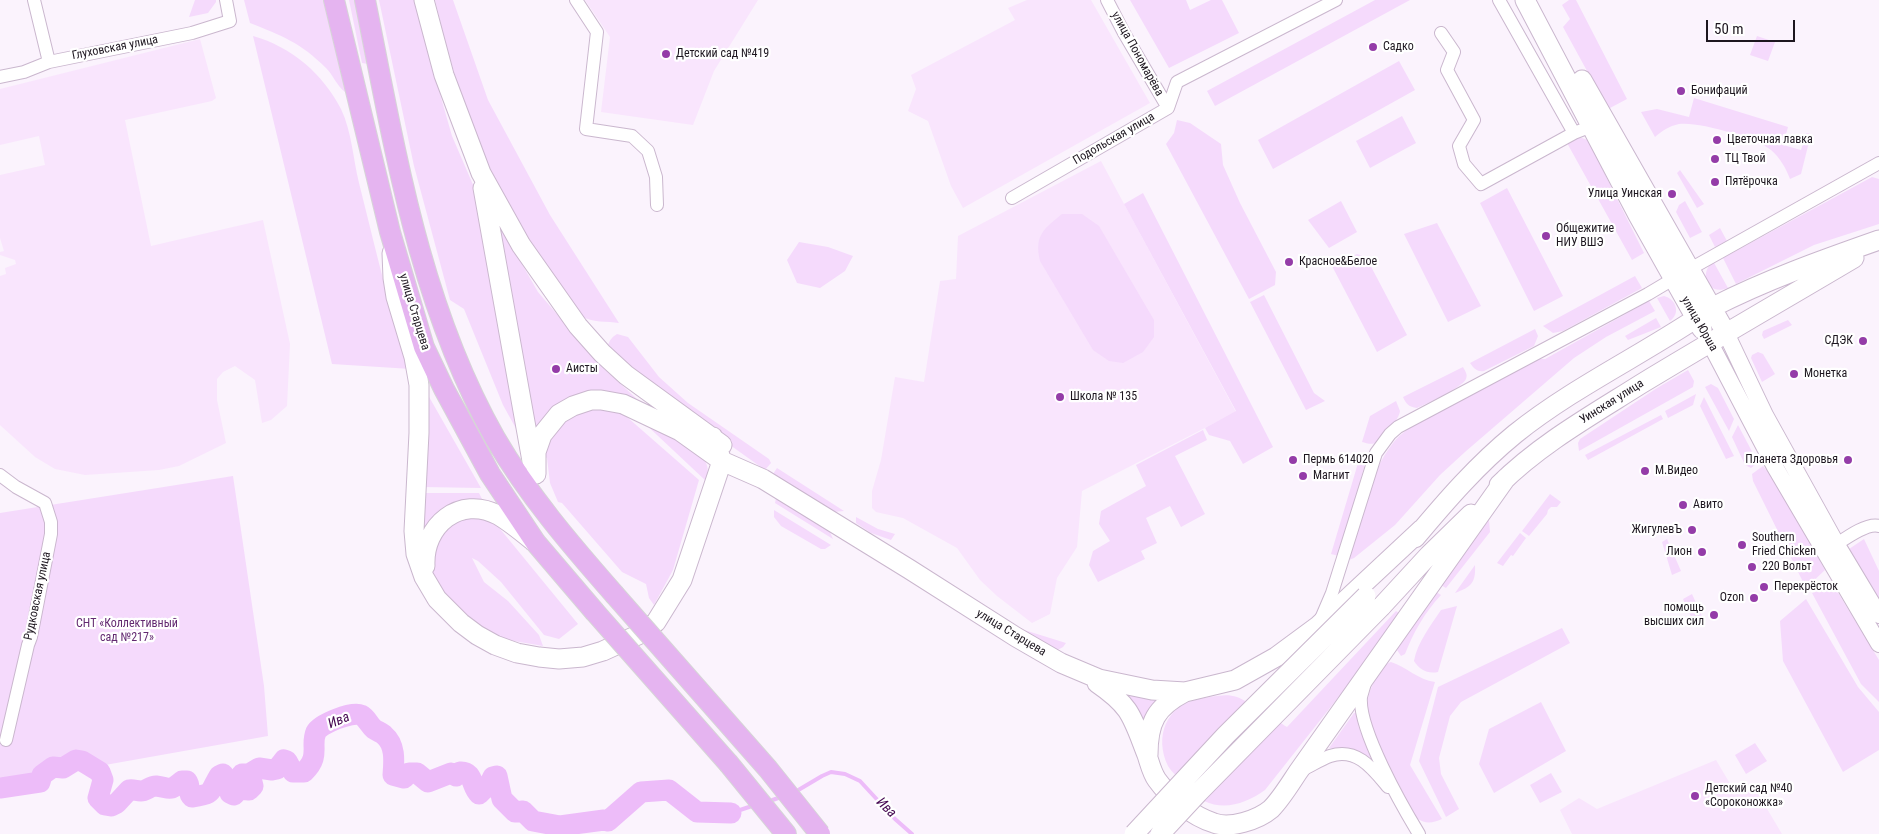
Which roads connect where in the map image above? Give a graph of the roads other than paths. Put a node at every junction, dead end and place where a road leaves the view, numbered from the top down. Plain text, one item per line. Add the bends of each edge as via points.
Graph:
1 (34, 0) edge
2 (226, 0) edge
3 (334, 0) edge
4 (365, 0) edge
5 (424, 0) edge
6 (576, 0) edge
7 (1107, 0) edge
8 (1499, 0) edge
9 (1525, 0) edge
10 (1539, 0) edge
11 (1332, 1) edge
12 (1441, 33) dead end
13 (48, 62) junction
14 (0, 78) edge
15 (1168, 108) junction
16 (1598, 124) junction
17 (1574, 133) junction
18 (1879, 163) edge
19 (481, 173) junction
20 (1012, 198) dead end
21 (656, 205) dead end
22 (390, 232) junction
23 (1879, 242) edge
24 (1690, 269) junction
25 (1673, 279) junction
26 (1713, 307) junction
27 (1696, 319) junction
28 (1726, 333) junction
29 (1710, 343) junction
30 (713, 437) junction
31 (722, 461) junction
32 (536, 474) junction
33 (0, 475) edge
34 (1506, 478) junction
35 (763, 479) junction
36 (555, 526) junction
37 (1879, 526) edge
38 (1422, 529) junction
39 (536, 543) junction
40 (1831, 549) junction
41 (430, 589) junction
42 (1879, 615) edge
43 (1318, 626) junction
44 (1879, 644) edge
45 (1061, 663) junction
46 (1367, 676) junction
47 (1185, 692) junction
48 (6, 740) dead end
49 (1148, 758) junction
50 (1298, 772) junction
51 (1398, 798) junction
52 (761, 803) junction
53 (778, 834) edge
54 (786, 834) edge
55 (820, 834) edge
56 (1134, 834) edge
57 (1160, 834) edge
58 (1419, 834) edge

1 - 13 street
2 - 13 street, Глуховская улица via 230,21 192,33
3 - 22 main road, улица Старцева
4 - 36 main road, улица Старцева via 402,177 429,284 446,334 495,438
5 - 19 main road via 444,75
6 - 21 street via 597,32 586,129 632,136 648,151 656,176
7 - 15 street, улица Пономарёва
8 - 17 street
9 - 16 main road, улица Юрша
10 - 16 main road, улица Юрша
11 - 15 street, Подольская улица via 1177,82
12 - 17 street via 1454,52 1447,70 1474,120 1459,146 1464,164 1481,184
13 - 14 street, Глуховская улица
15 - 20 street, Подольская улица
16 - 17 street
16 - 24 main road, улица Юрша
16 - 25 main road, улица Юрша
18 - 24 street
19 - 30 main road via 521,245 578,326 626,375
19 - 32 main road
22 - 39 main road, улица Старцева via 428,355 490,474
22 - 41 main road via 396,297 419,385 414,531 420,566
23 - 26 main road via 1784,274
23 - 28 main road, Уинская улица
24 - 25 street
24 - 26 main road, улица Юрша
25 - 27 main road, улица Юрша
25 - 43 street via 1407,421 1390,434 1376,454 1332,593
26 - 27 main road
26 - 28 main road, улица Юрша
27 - 29 main road, улица Юрша
27 - 38 main road via 1563,400 1515,434 1470,474
28 - 29 main road, Уинская улица
28 - 40 street, улица Юрша
29 - 34 main road, Уинская улица via 1581,421
29 - 40 street, улица Юрша via 1775,467
30 - 31 main road
30 - 35 main road
31 - 32 main road, улица Старцева via 680,431 636,410 612,402 591,400 565,410 546,429 536,452
31 - 35 main road, улица Старцева
31 - 41 main road via 682,580 656,622 622,644 583,657 538,658 517,653 495,645 461,623
32 - 36 main road
33 - 48 street, Рудковская улица via 42,500 51,522 31,637
34 - 46 main road
34 - 57 main road, Уинская улица, bridge
35 - 45 main road, улица Старцева
36 - 55 main road, улица Старцева, bridge via 768,769
37 - 40 street via 1865,528
38 - 43 main road, улица Старцева
38 - 56 main road, bridge via 1366,596 1226,734
39 - 41 main road via 498,515 487,511 469,510 452,514 439,524 428,541 425,564
39 - 52 main road, улица Старцева, bridge
40 - 42 street, улица Юрша
40 - 44 street, улица Юрша
43 - 47 main road, улица Старцева via 1276,657 1235,680
45 - 47 main road, улица Старцева via 1129,687
45 - 49 main road via 1097,683 1123,703 1130,711
46 - 50 main road
46 - 51 street via 1361,698 1365,724
47 - 49 main road via 1162,707 1154,719
49 - 50 main road via 1156,779 1167,792 1194,814 1216,824 1240,824 1271,809
50 - 51 street via 1331,756 1352,756 1367,762
51 - 58 street
52 - 53 main road
52 - 54 main road

